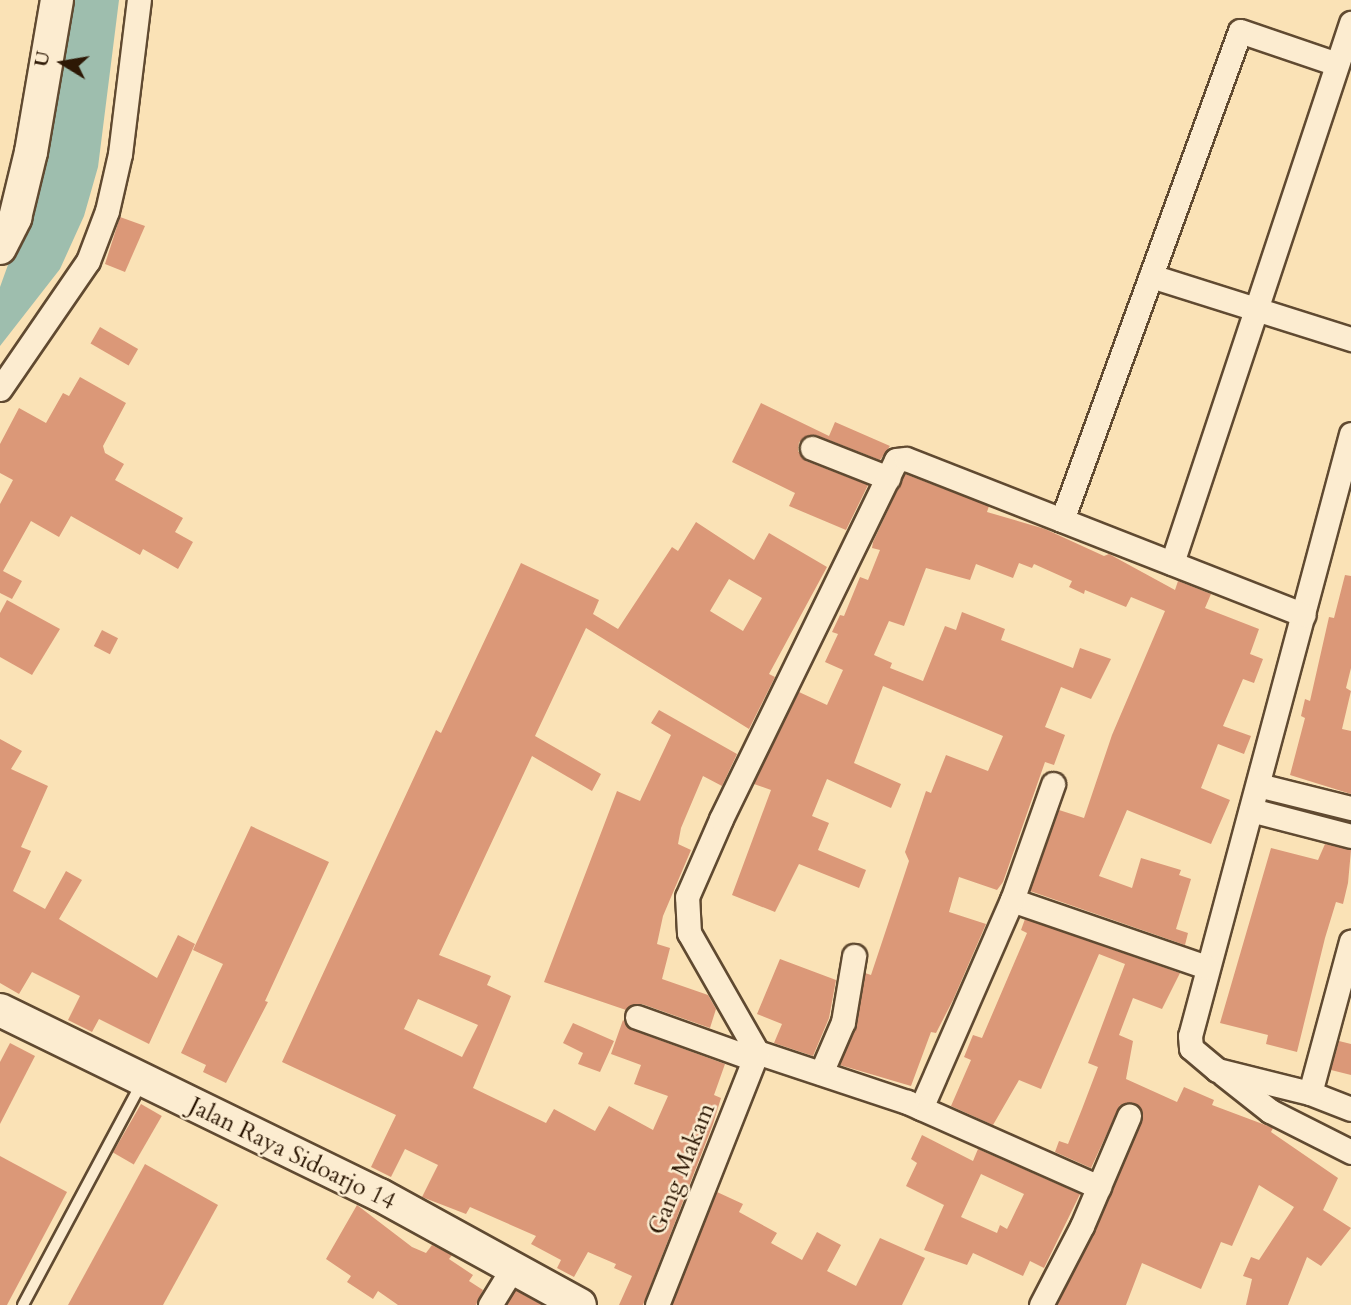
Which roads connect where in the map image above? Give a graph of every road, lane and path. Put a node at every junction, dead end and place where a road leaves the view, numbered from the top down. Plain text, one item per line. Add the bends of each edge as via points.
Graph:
1 (57, 0) edge
2 (139, 0) edge
3 (1351, 23) edge
4 (1337, 64) junction
5 (0, 248) edge
6 (1151, 276) junction
7 (1256, 309) junction
8 (1351, 338) edge
9 (0, 388) edge
10 (1351, 434) edge
11 (812, 448) dead end
12 (888, 478) junction
13 (1062, 520) junction
14 (1172, 564) junction
15 (1304, 615) junction
16 (1053, 784) dead end
17 (1258, 785) junction
18 (1351, 808) edge
19 (1251, 810) junction
20 (1351, 836) edge
21 (1012, 900) junction
22 (1351, 941) edge
23 (854, 956) dead end
24 (1207, 967) junction
25 (0, 1010) edge
26 (637, 1017) dead end
27 (756, 1056) junction
28 (1217, 1070) junction
29 (821, 1073) junction
30 (143, 1080) junction
31 (1311, 1093) junction
32 (920, 1108) junction
33 (1351, 1109) edge
34 (1129, 1116) dead end
35 (1351, 1152) edge
36 (1099, 1187) junction
37 (512, 1269) junction
38 (23, 1305) edge
39 (490, 1305) edge
40 (580, 1305) edge
41 (657, 1305) edge
42 (1041, 1305) edge

1 - 5 main road via 31,152 15,218
2 - 9 street via 120,155 107,211 82,271
3 - 4 street
4 - 6 street via 1240,31
4 - 7 street
6 - 7 street
6 - 13 street
7 - 8 street
7 - 14 street
10 - 15 street
11 - 12 street
12 - 13 street via 896,460 906,459
12 - 27 street via 720,819 687,897 689,933
13 - 14 street
14 - 15 street
15 - 17 street
16 - 21 street
17 - 18 street
17 - 19 street
19 - 20 street
19 - 24 street
21 - 24 street
21 - 32 street
22 - 31 street
23 - 29 street via 843,1022
24 - 28 street via 1190,1025 1191,1048
25 - 30 main road, Jalan Raya Sidoarjo 14
26 - 27 street
27 - 29 street
27 - 41 street, Gang Makam
28 - 31 street
28 - 35 street via 1255,1101
29 - 32 street
30 - 37 main road, Jalan Raya Sidoarjo 14 via 380,1195
30 - 38 lane
31 - 33 street
32 - 36 street
34 - 36 street
36 - 42 street
37 - 39 street
37 - 40 main road, Jalan Raya Sidoarjo 14

